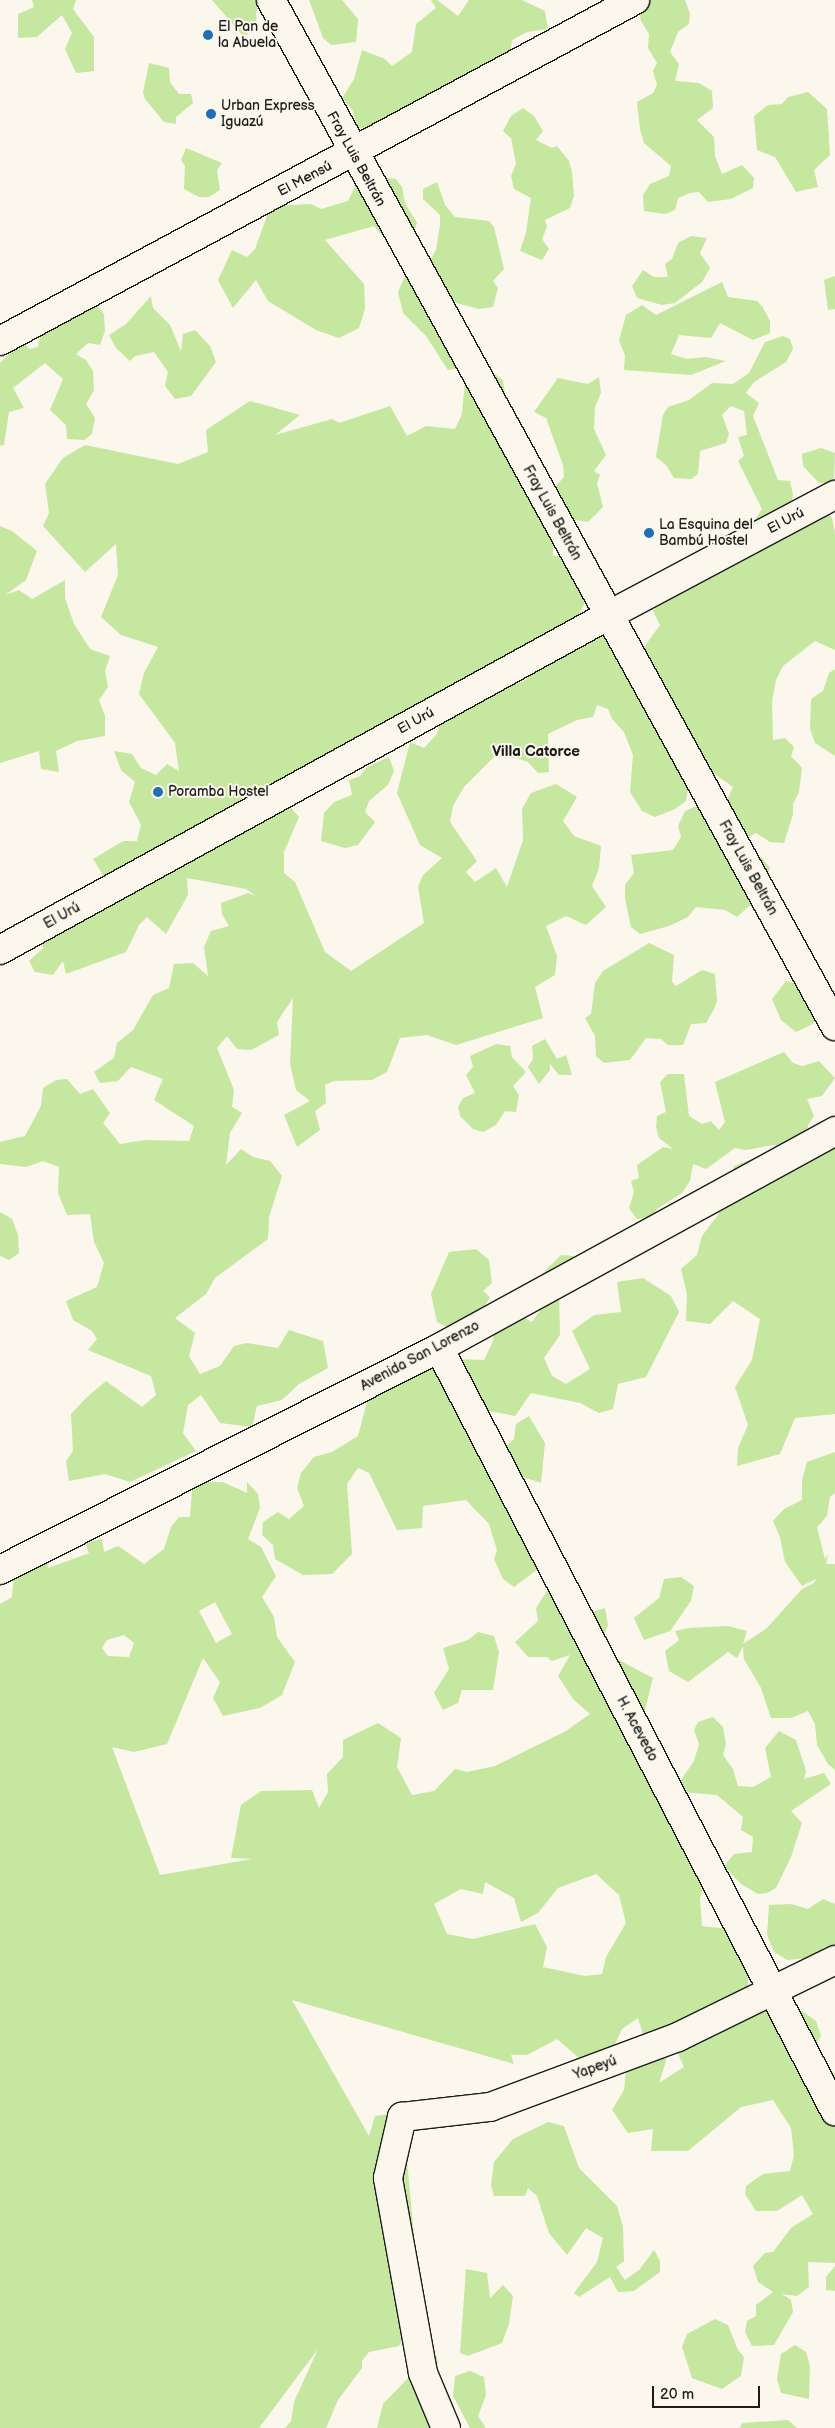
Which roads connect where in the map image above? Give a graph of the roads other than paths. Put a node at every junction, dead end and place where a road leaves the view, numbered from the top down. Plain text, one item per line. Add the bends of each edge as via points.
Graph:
1 (270, 0) edge
2 (635, 0) edge
3 (353, 153) junction
4 (0, 342) edge
5 (835, 495) edge
6 (608, 615) junction
7 (0, 950) edge
8 (835, 1026) edge
9 (835, 1131) edge
10 (438, 1348) junction
11 (0, 1570) edge
12 (835, 1960) edge
13 (774, 1991) junction
14 (835, 2111) edge
15 (446, 2428) edge

1 - 3 street, Fray Luis Beltrán
2 - 3 street, El Mensú
3 - 4 street, El Mensú
3 - 6 street, Fray Luis Beltrán
5 - 6 street, El Urú
6 - 7 street, El Urú
6 - 8 street, Fray Luis Beltrán
9 - 10 street, Avenida San Lorenzo
10 - 11 street, Avenida San Lorenzo
10 - 13 street, H. Acevedo
12 - 13 street, Yapeyú
13 - 14 street, H. Acevedo
13 - 15 street, Yapeyú via 678,2037 490,2107 402,2117 388,2178 423,2373

